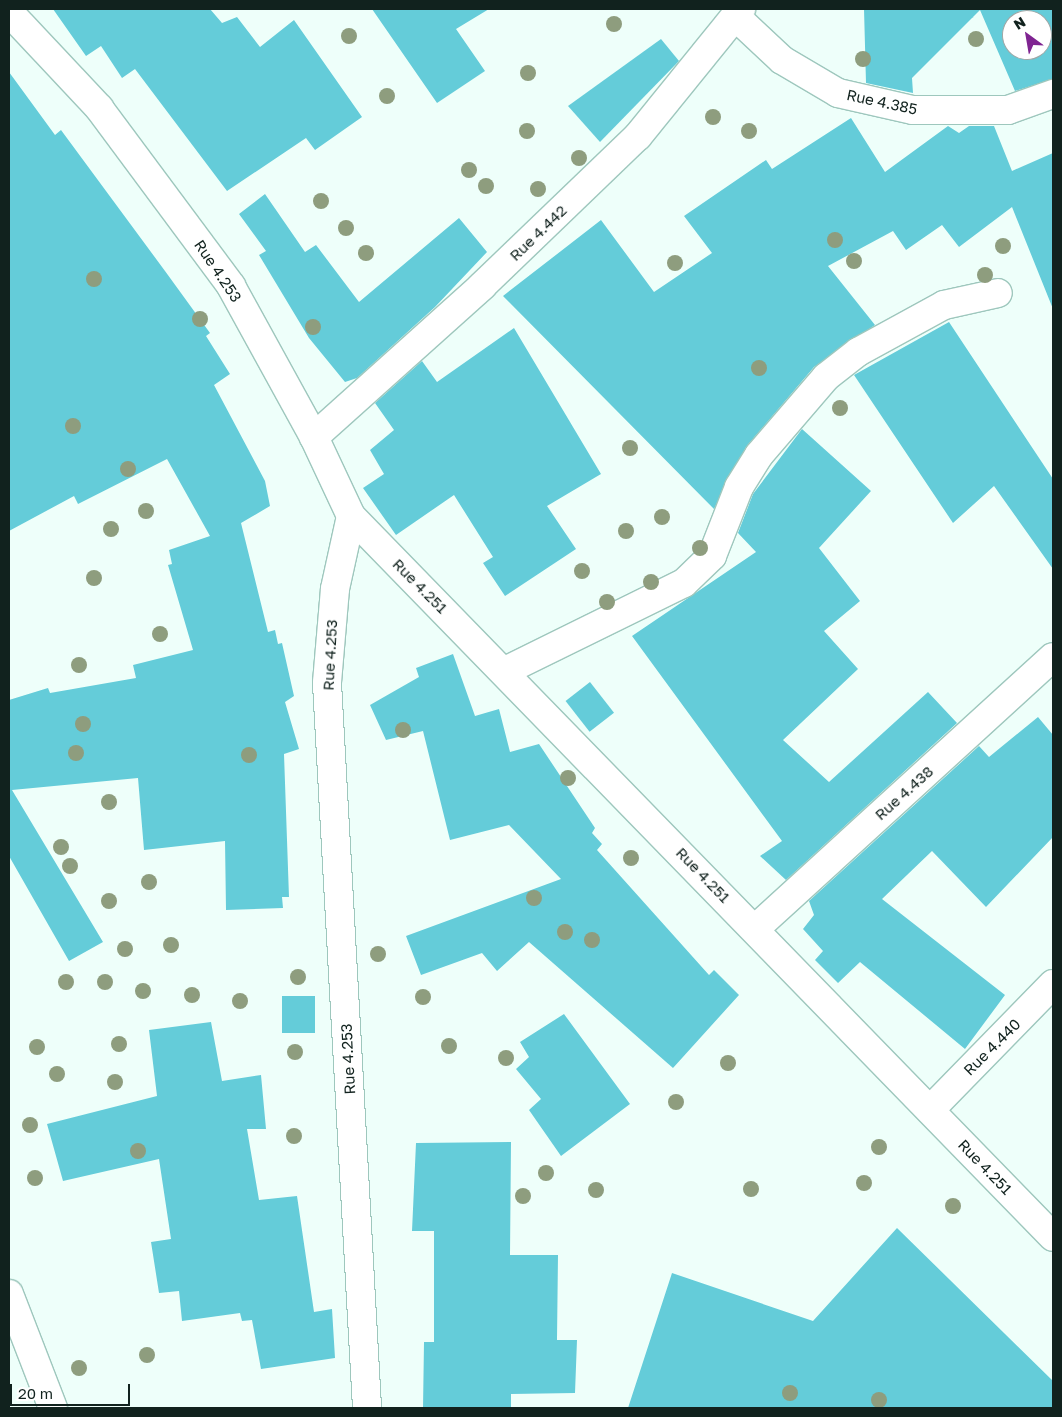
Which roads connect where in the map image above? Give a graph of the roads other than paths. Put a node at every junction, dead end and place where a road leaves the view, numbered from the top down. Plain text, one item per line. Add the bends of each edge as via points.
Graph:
1 (9, 12) edge
2 (738, 12) edge
3 (1053, 94) edge
4 (998, 293) dead end
5 (314, 437) junction
6 (351, 516) junction
7 (1053, 657) edge
8 (505, 672) junction
9 (755, 929) junction
10 (1053, 984) edge
11 (930, 1110) junction
12 (1053, 1237) edge
13 (9, 1294) edge
14 (53, 1408) edge
15 (367, 1408) edge

1 - 5 main road, Rue 4.253 via 99,108 231,286
2 - 3 main road, Rue 4.385 via 782,60 838,93 913,110 1008,110
2 - 5 main road, Rue 4.442 via 638,136 482,286
4 - 8 main road via 944,305 898,327 839,366 759,455 738,487 712,556 684,583
5 - 6 main road, Rue 4.253
6 - 8 main road, Rue 4.251
6 - 15 main road, Rue 4.253 via 335,590 327,683
7 - 9 main road, Rue 4.438
8 - 9 main road, Rue 4.251
9 - 11 main road, Rue 4.251
10 - 11 main road, Rue 4.440
11 - 12 main road, Rue 4.251
13 - 14 main road

